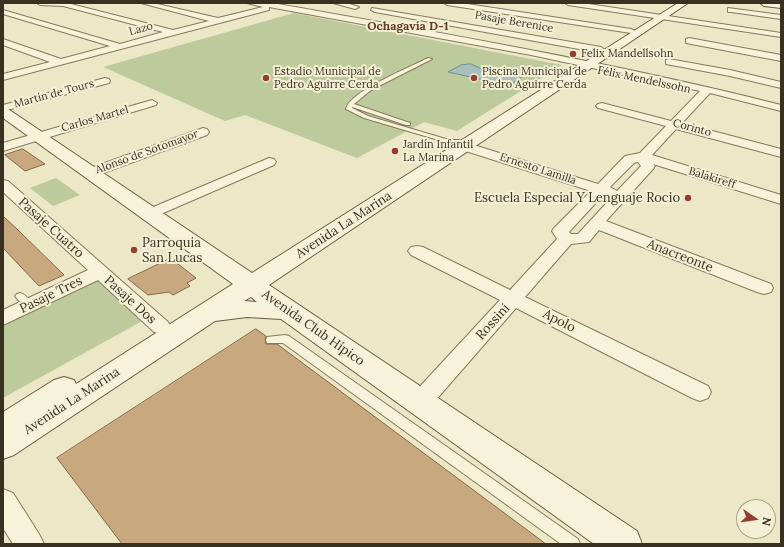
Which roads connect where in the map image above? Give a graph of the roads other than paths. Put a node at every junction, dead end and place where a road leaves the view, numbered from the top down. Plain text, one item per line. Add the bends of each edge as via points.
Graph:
1 (144, 3) edge
2 (250, 3) edge
3 (284, 3) edge
4 (336, 3) edge
5 (447, 3) edge
6 (478, 3) edge
7 (568, 3) edge
8 (680, 3) edge
9 (764, 3) edge
10 (38, 4) edge
11 (781, 5) edge
12 (270, 6) junction
13 (355, 6) dead end
14 (469, 6) junction
15 (23, 9) dead end
16 (375, 10) dead end
17 (731, 10) dead end
18 (4, 12) edge
19 (660, 16) junction
20 (781, 17) edge
21 (218, 20) junction
22 (432, 20) junction
23 (402, 31) junction
24 (631, 31) junction
25 (172, 32) junction
26 (781, 35) edge
27 (689, 41) dead end
28 (3, 42) edge
29 (620, 42) junction
30 (120, 46) junction
31 (601, 50) junction
32 (781, 58) edge
33 (430, 60) dead end
34 (60, 62) junction
35 (669, 62) dead end
36 (583, 65) junction
37 (3, 77) edge
38 (105, 81) dead end
39 (781, 85) edge
40 (706, 91) junction
41 (152, 103) dead end
42 (602, 106) dead end
43 (3, 108) edge
44 (781, 108) edge
45 (3, 112) edge
46 (781, 113) edge
47 (674, 124) junction
48 (203, 132) dead end
49 (38, 136) junction
50 (455, 143) junction
51 (3, 147) edge
52 (781, 153) edge
53 (643, 157) junction
54 (269, 162) dead end
55 (90, 173) junction
56 (3, 184) edge
57 (600, 189) junction
58 (621, 196) junction
59 (781, 200) edge
60 (149, 214) junction
61 (596, 223) junction
62 (566, 240) junction
63 (417, 251) dead end
64 (99, 272) junction
65 (245, 281) junction
66 (764, 288) dead end
67 (514, 299) junction
68 (288, 311) junction
69 (205, 315) junction
70 (3, 318) edge
71 (161, 327) junction
72 (271, 340) dead end
73 (700, 392) dead end
74 (420, 402) junction
75 (3, 427) edge
76 (3, 446) edge
77 (3, 502) edge
78 (29, 544) edge
79 (573, 544) edge
80 (624, 544) edge

1 - 21 street
2 - 12 street, Félix Mendelssohn
3 - 12 street, Lazo
4 - 13 street
5 - 14 street
6 - 14 street
7 - 19 street
8 - 19 street, Avenida La Marina
9 - 11 street
10 - 25 street via 63,4
12 - 21 street, Lazo
12 - 23 street, Félix Mendelssohn
14 - 22 street
14 - 24 street
15 - 18 street
16 - 22 street, Pasaje Berenice
17 - 20 street
18 - 30 street
19 - 24 street, Avenida La Marina
19 - 26 street
19 - 29 street, Avenida La Marina
21 - 25 street, Lazo
22 - 23 street
22 - 31 street, Pasaje Berenice
23 - 36 street, Félix Mendelssohn
24 - 29 street, Avenida La Marina
25 - 30 street, Lazo
27 - 32 street
28 - 34 street
29 - 31 street, Avenida La Marina
29 - 36 street, Avenida La Marina
30 - 34 street, Lazo
31 - 36 street, Avenida La Marina
33 - 50 lane via 369,89 350,104 349,109 366,117
34 - 37 street, Lazo
35 - 39 street
36 - 40 street, Félix Mendelssohn
36 - 50 street, Avenida La Marina via 494,123
38 - 43 street, Martín de Tours
40 - 44 street, Félix Mendelssohn
40 - 46 street, Félix Mendelssohn
40 - 47 street
41 - 49 street, Carlos Martel
42 - 47 street, Corinto
45 - 49 street, Avenida Club Hípico
47 - 52 street, Corinto
47 - 53 street
48 - 55 street, Alonso de Sotomayor
49 - 51 street, Carlos Martel
49 - 55 street, Avenida Club Hípico
50 - 57 street, Ernesto Lamilla
50 - 65 street, Avenida La Marina via 413,175
53 - 57 street via 630,159
53 - 58 street via 648,166
53 - 59 street, Balakireff
54 - 60 street
55 - 60 street, Avenida Club Hípico
56 - 64 street, Pasaje Cuatro
57 - 58 street, Ernesto Lamilla
57 - 62 street via 560,231
58 - 61 street
60 - 65 street, Avenida Club Hípico
61 - 62 street via 583,238
61 - 66 street, Anacreonte
62 - 67 street, Rossini
63 - 67 street, Apolo
64 - 70 street, Pasaje Tres via 24,301
64 - 71 street, Pasaje Dos
65 - 68 street, Avenida Club Hípico
65 - 69 street, Avenida La Marina
65 - 71 street, Avenida La Marina
67 - 73 street, Apolo
67 - 74 street, Rossini
68 - 69 street via 247,309
68 - 74 street, Avenida Club Hípico
69 - 76 street, Avenida La Marina
71 - 75 street, Avenida La Marina
72 - 79 lane via 285,339
74 - 80 street, Avenida Club Hípico
77 - 78 street

